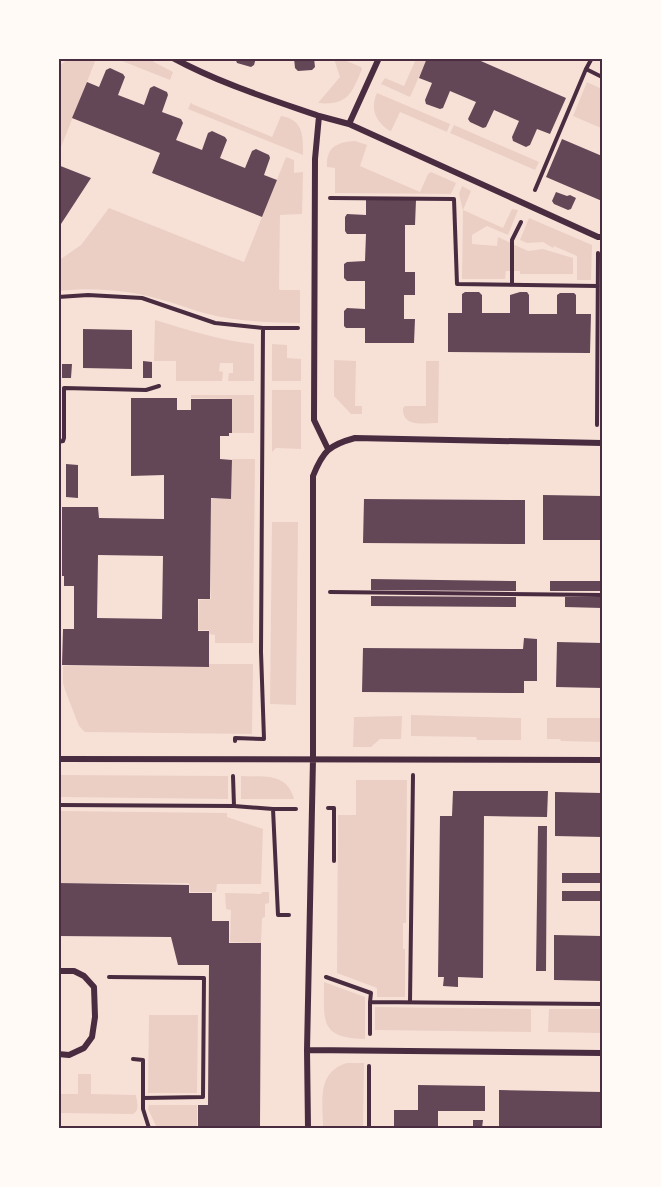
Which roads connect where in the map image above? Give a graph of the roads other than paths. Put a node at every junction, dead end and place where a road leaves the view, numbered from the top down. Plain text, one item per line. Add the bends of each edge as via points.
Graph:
1 (172, 58) edge
2 (379, 58) edge
3 (319, 116) junction
4 (349, 124) junction
5 (600, 237) edge
6 (600, 442) edge
7 (328, 449) junction
8 (58, 759) edge
9 (313, 759) junction
10 (603, 760) edge
11 (58, 971) edge
12 (307, 1050) junction
13 (603, 1053) edge
14 (58, 1054) edge
15 (308, 1128) edge

1 - 3 street via 255,94
2 - 4 street
3 - 4 street
3 - 7 street via 314,197 314,420
4 - 5 street
6 - 7 street via 355,438
7 - 9 street via 313,476
8 - 9 street
9 - 10 street
9 - 12 street
11 - 14 street via 74,971 94,987 95,1017 92,1037 84,1048
12 - 13 street
12 - 15 street

